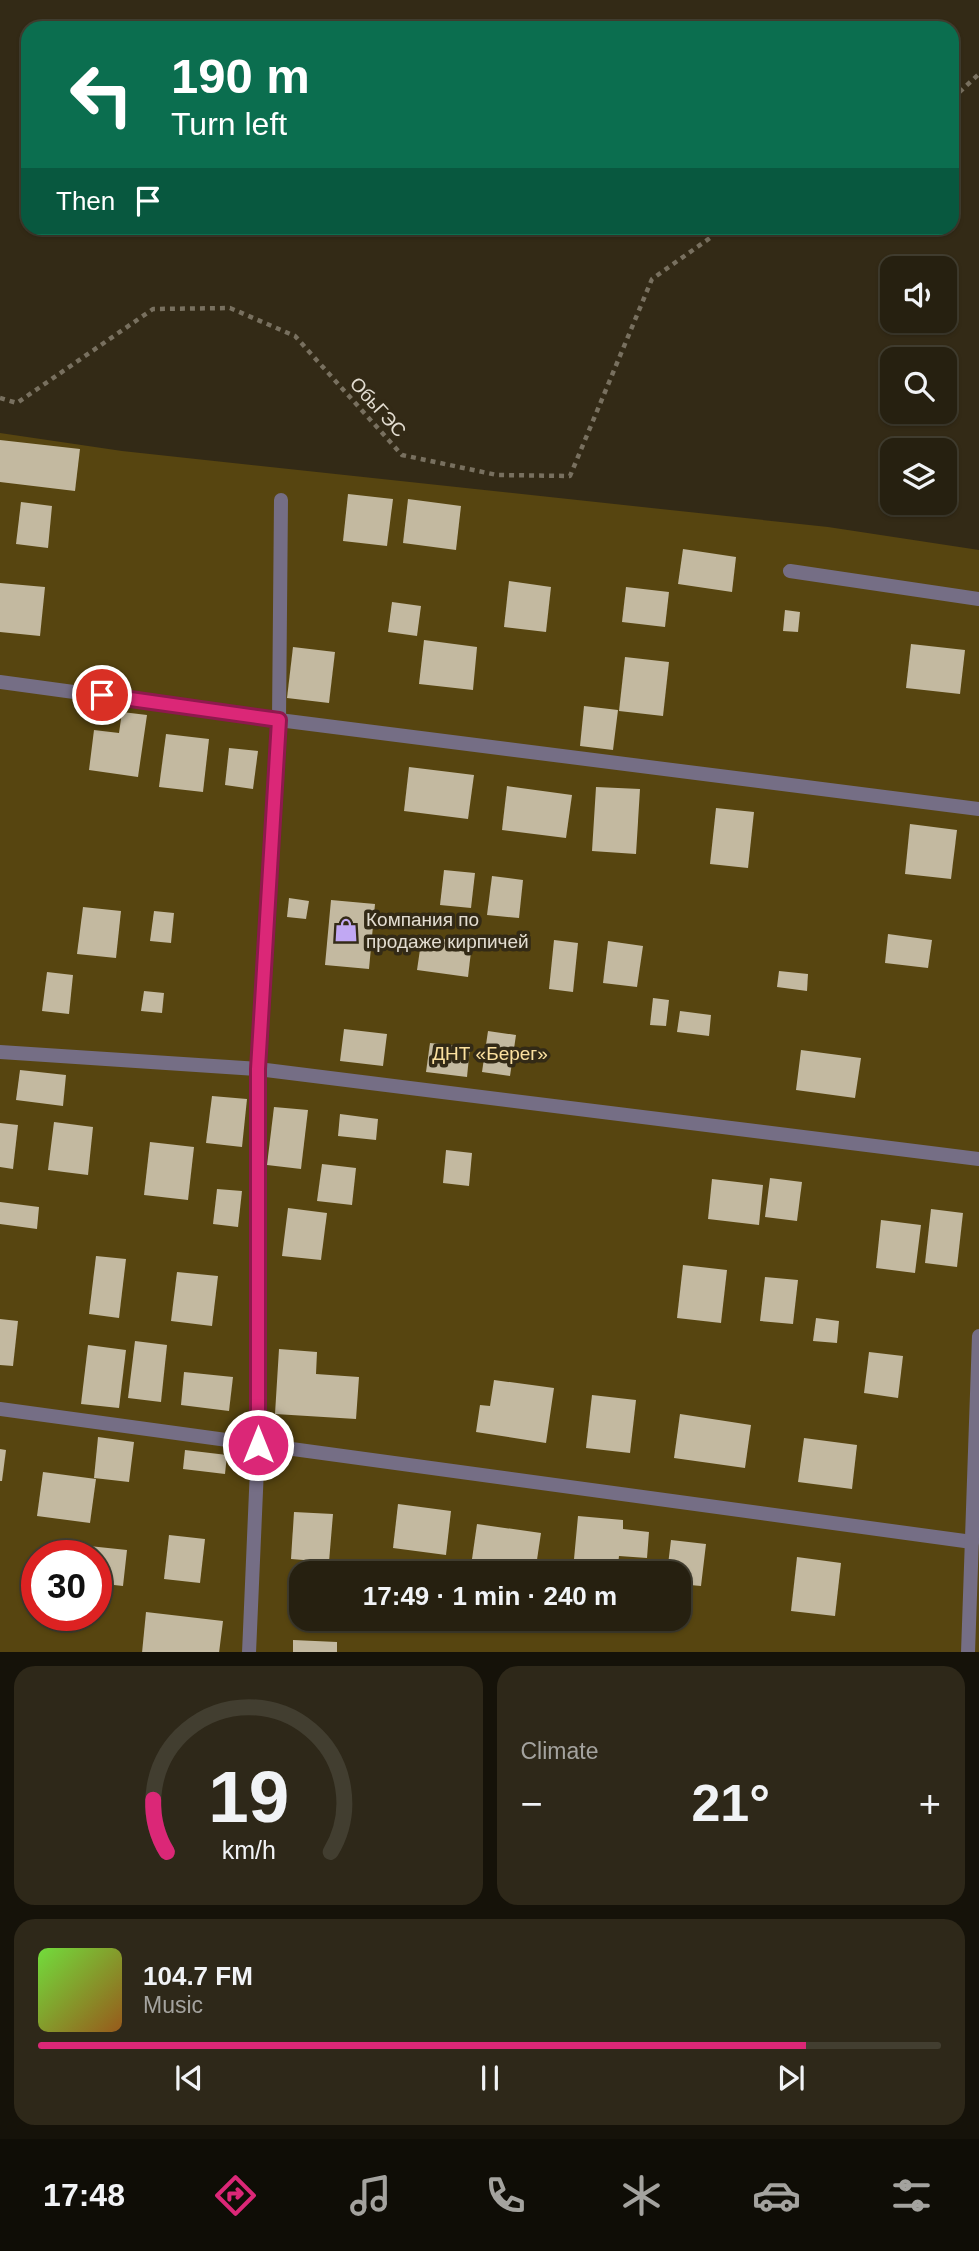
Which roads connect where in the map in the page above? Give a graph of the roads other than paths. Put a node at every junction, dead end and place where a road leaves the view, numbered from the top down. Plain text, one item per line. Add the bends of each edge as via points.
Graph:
1 (281, 500) dead end
2 (790, 571) dead end
3 (979, 599) edge
4 (0, 682) edge
5 (279, 720) junction
6 (979, 809) edge
7 (0, 1052) edge
8 (258, 1069) junction
9 (979, 1159) edge
10 (979, 1336) edge
11 (0, 1409) edge
12 (258, 1445) junction
13 (972, 1542) junction
14 (249, 1652) edge
15 (968, 1652) edge

1 - 5 street
2 - 3 street
4 - 5 street
5 - 6 street
5 - 8 street
7 - 8 street
8 - 9 street
8 - 12 street
10 - 13 street
11 - 12 street
12 - 13 street
12 - 14 street
13 - 15 street

